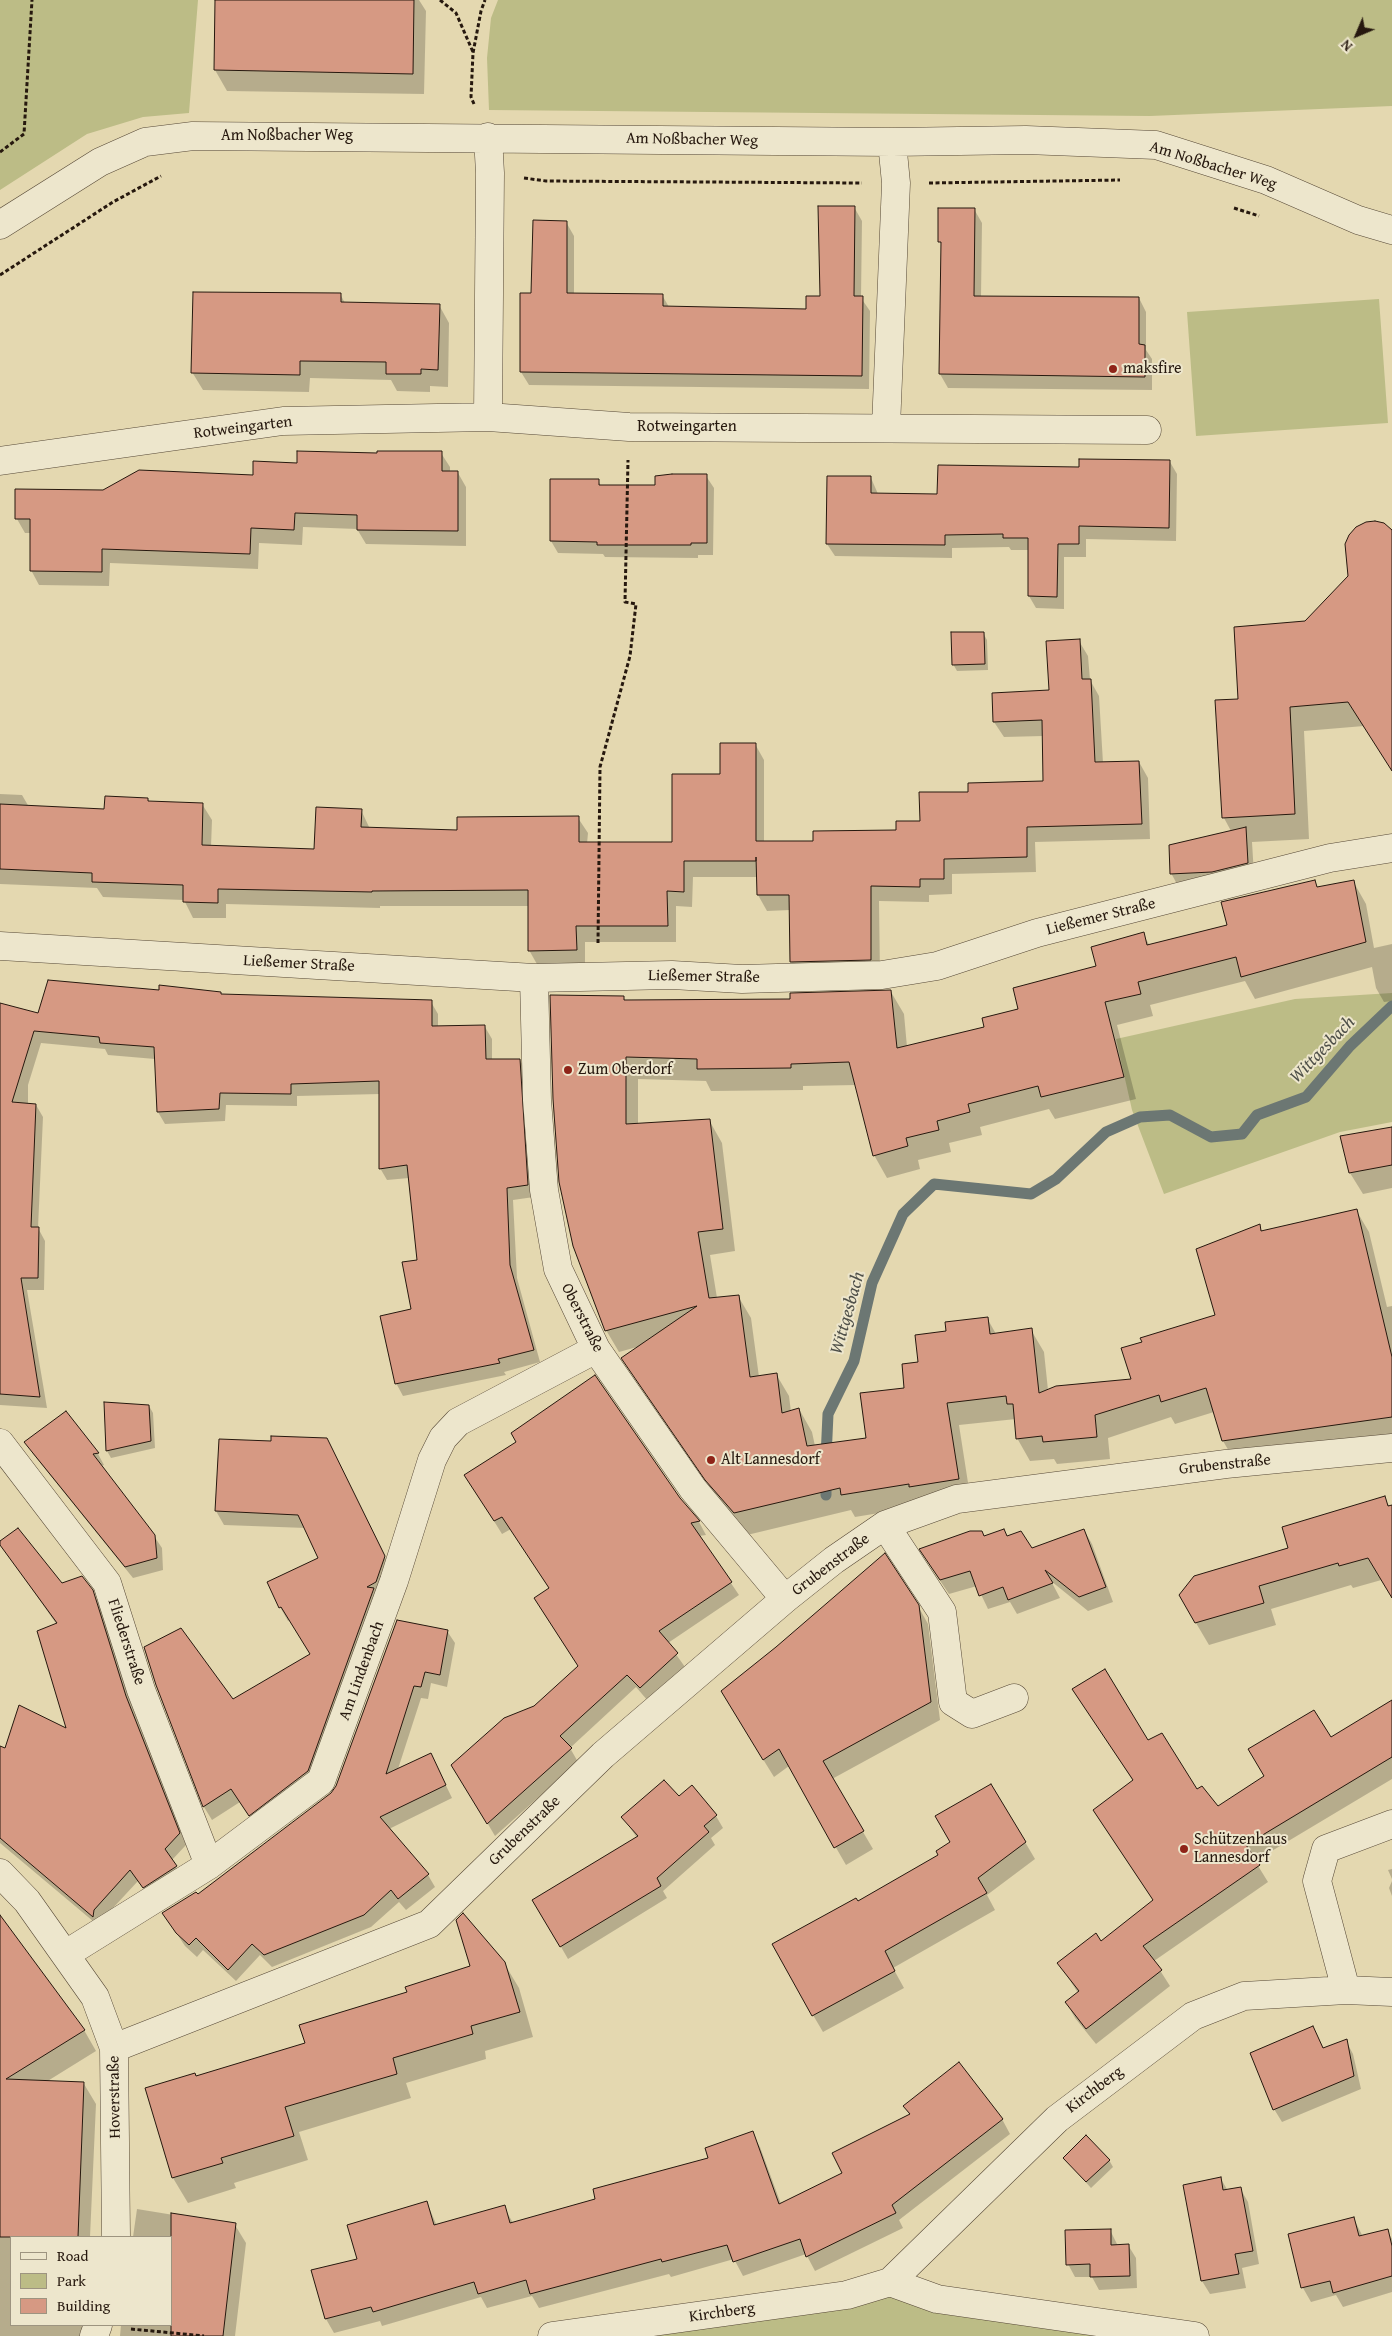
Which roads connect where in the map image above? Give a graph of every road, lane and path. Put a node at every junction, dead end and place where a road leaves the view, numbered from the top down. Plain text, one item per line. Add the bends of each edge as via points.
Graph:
1 (32, 0) edge
2 (440, 0) edge
3 (485, 0) edge
4 (473, 53) junction
5 (488, 137) junction
6 (892, 142) junction
7 (0, 152) edge
8 (490, 173) junction
9 (170, 174) dead end
10 (1130, 180) dead end
11 (896, 183) junction
12 (1233, 208) dead end
13 (1261, 217) dead end
14 (0, 224) edge
15 (1392, 230) edge
16 (0, 275) edge
17 (488, 417) junction
18 (629, 427) junction
19 (886, 427) junction
20 (1147, 430) dead end
21 (0, 461) edge
22 (1392, 848) edge
23 (0, 946) edge
24 (597, 976) junction
25 (534, 978) junction
26 (596, 1349) junction
27 (0, 1443) edge
28 (1392, 1448) edge
29 (885, 1525) junction
30 (785, 1599) junction
31 (1014, 1698) dead end
32 (1392, 1824) edge
33 (209, 1865) junction
34 (1, 1876) edge
35 (77, 1947) junction
36 (1346, 1990) junction
37 (1392, 1992) edge
38 (114, 2048) junction
39 (116, 2236) edge
40 (890, 2282) junction
41 (97, 2329) edge
42 (204, 2336) edge
43 (552, 2336) edge
44 (1195, 2336) edge

1 - 7 path via 24,134
2 - 4 path via 456,13
3 - 4 path
4 - 5 path via 471,97
5 - 6 street, Am Noßbacher Weg
5 - 8 street
5 - 14 street, Am Noßbacher Weg via 192,136 145,142 100,162
6 - 11 street
6 - 15 street, Am Noßbacher Weg via 1026,140 1156,145 1266,180 1358,220
8 - 11 path via 546,181
8 - 17 street
9 - 16 path via 113,202
10 - 11 path
11 - 19 street
12 - 13 path
17 - 18 street, Rotweingarten
17 - 21 street, Rotweingarten via 283,421
18 - 19 street, Rotweingarten
18 - 24 path via 625,602 636,604 630,656 600,767
19 - 20 street, Rotweingarten
22 - 24 street, Ließemer Straße via 1330,858 1047,931 937,966 882,975 760,978
23 - 25 street, Ließemer Straße
24 - 25 street, Ließemer Straße
25 - 26 street, Oberstraße via 536,1100 544,1190 558,1269
26 - 30 street, Oberstraße via 693,1489
26 - 33 street, Am Lindenbach via 458,1422 443,1438 432,1460 394,1581 322,1781
27 - 33 street, Fliederstraße via 107,1583 141,1690
28 - 29 street, Grubenstraße via 1226,1464 957,1500
29 - 30 street, Grubenstraße
29 - 31 street, Grubenstraße via 942,1612 953,1702 972,1714
30 - 38 street, Grubenstraße via 604,1755 429,1924
32 - 36 street via 1326,1848 1317,1881
33 - 35 street, Am Lindenbach
34 - 35 street, Hoverstraße
35 - 38 street, Hoverstraße
36 - 37 street, Kirchberg
36 - 40 street, Kirchberg via 1244,1996 1193,2016 1057,2119
38 - 39 street, Hoverstraße
40 - 43 street, Kirchberg via 847,2295
40 - 44 street via 937,2299
41 - 42 path

